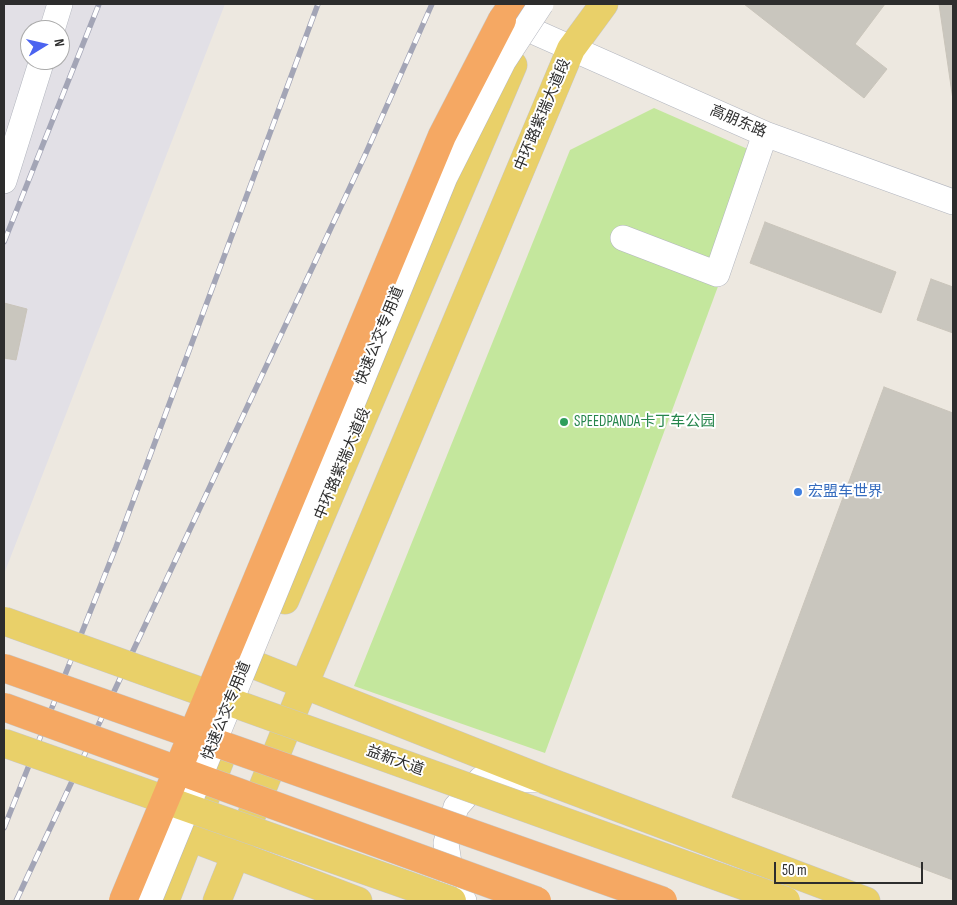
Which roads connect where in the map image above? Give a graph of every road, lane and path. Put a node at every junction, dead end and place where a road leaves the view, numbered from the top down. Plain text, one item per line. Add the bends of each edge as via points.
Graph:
1 (60, 4) edge
2 (513, 4) edge
3 (541, 4) edge
4 (547, 4) edge
5 (604, 4) edge
6 (55, 20) edge
7 (528, 29) junction
8 (571, 49) junction
9 (39, 70) edge
10 (765, 134) junction
11 (4, 181) edge
12 (953, 202) edge
13 (623, 238) dead end
14 (4, 621) edge
15 (257, 666) junction
16 (4, 668) edge
17 (304, 685) junction
18 (4, 707) edge
19 (4, 742) edge
20 (545, 780) junction
21 (189, 837) junction
22 (235, 854) junction
23 (123, 901) edge
24 (149, 901) edge
25 (165, 901) edge
26 (216, 901) edge
27 (358, 901) edge
28 (452, 901) edge
29 (464, 901) edge
30 (537, 901) edge
31 (662, 901) edge
32 (786, 901) edge
33 (866, 901) edge

1 - 6 street
2 - 23 highway, bridge via 442,136
3 - 24 street, 快速公交专用道, bridge via 503,62 446,177
4 - 7 main road, 中环路紫瑞大道段
5 - 8 main road, 中环路紫瑞大道段
7 - 8 street, 高朋东路
7 - 15 main road, 中环路紫瑞大道段
8 - 10 street, 高朋东路
8 - 17 main road, 中环路紫瑞大道段
9 - 11 street
10 - 12 street, 高朋东路
10 - 13 street via 717,274
14 - 32 main road, 益新大道, bridge
15 - 17 main road
15 - 21 main road, 中环路紫瑞大道段
16 - 31 highway, bridge
17 - 20 main road
17 - 22 main road, 中环路紫瑞大道段
18 - 30 highway, bridge
19 - 28 main road, bridge
20 - 29 street via 481,779 456,807 446,843 452,883
20 - 33 main road
21 - 22 main road
21 - 25 main road, 中环路紫瑞大道段
22 - 26 main road, 中环路紫瑞大道段
22 - 27 main road

